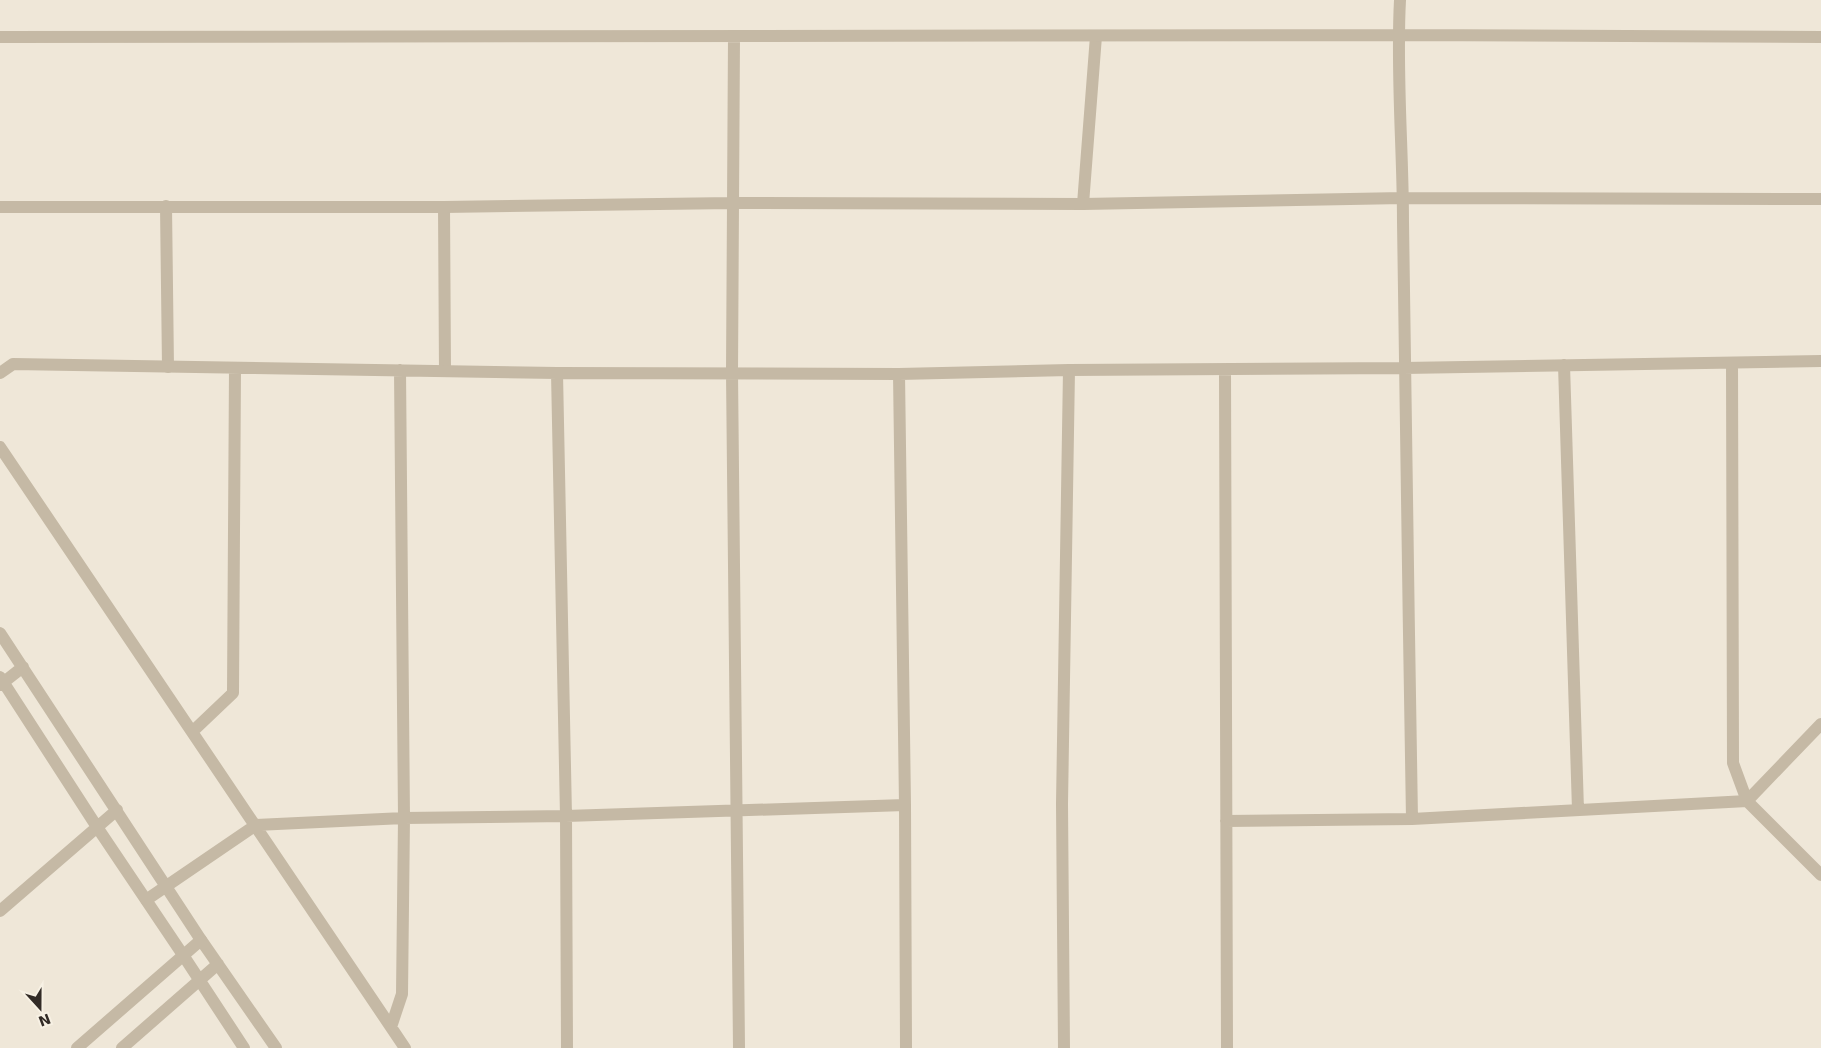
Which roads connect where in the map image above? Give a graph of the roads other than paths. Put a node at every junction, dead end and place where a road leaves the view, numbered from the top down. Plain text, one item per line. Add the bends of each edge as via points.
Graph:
1 (1400, 0) edge
2 (1398, 35) junction
3 (1096, 36) junction
4 (0, 37) edge
5 (734, 37) junction
6 (1821, 37) edge
7 (1403, 198) junction
8 (1821, 199) edge
9 (733, 203) junction
10 (1083, 204) junction
11 (166, 206) junction
12 (0, 207) edge
13 (444, 207) junction
14 (1821, 361) edge
15 (1732, 363) junction
16 (1564, 366) junction
17 (168, 367) junction
18 (235, 368) junction
19 (1404, 368) junction
20 (400, 370) junction
21 (1070, 370) junction
22 (1225, 370) junction
23 (445, 371) junction
24 (0, 372) edge
25 (557, 373) junction
26 (732, 374) junction
27 (899, 374) junction
28 (0, 447) edge
29 (0, 633) edge
30 (23, 667) junction
31 (1, 681) edge
32 (1821, 724) edge
33 (192, 732) junction
34 (1747, 802) junction
35 (905, 805) junction
36 (117, 810) junction
37 (1578, 810) junction
38 (737, 812) junction
39 (566, 816) junction
40 (404, 818) junction
41 (1412, 819) junction
42 (1226, 821) junction
43 (256, 825) junction
44 (97, 827) junction
45 (1821, 875) edge
46 (166, 887) junction
47 (146, 900) junction
48 (0, 911) edge
49 (201, 940) junction
50 (183, 955) junction
51 (218, 964) junction
52 (199, 980) junction
53 (391, 1027) junction
54 (77, 1048) edge
55 (122, 1048) edge
56 (244, 1048) edge
57 (276, 1048) edge
58 (405, 1048) edge
59 (567, 1048) edge
60 (739, 1048) edge
61 (906, 1048) edge
62 (1064, 1048) edge
63 (1227, 1048) edge

1 - 2 street
2 - 3 street
2 - 6 street
2 - 7 street
3 - 5 street
3 - 10 street
4 - 5 street
5 - 9 street
7 - 8 street
7 - 10 street
7 - 19 street
9 - 10 street
9 - 13 street
9 - 26 street
11 - 12 street
11 - 13 street
11 - 17 street
13 - 23 street
14 - 15 street
15 - 16 street
15 - 34 street via 1733,763
16 - 19 street
16 - 37 street
17 - 18 street
17 - 24 street via 13,364
18 - 20 street
18 - 33 street via 233,693
19 - 22 street
19 - 41 street
20 - 23 street
20 - 40 street
21 - 22 street
21 - 27 street
21 - 62 street via 1062,804
22 - 42 street
23 - 25 street
25 - 26 street
25 - 39 street
26 - 27 street
26 - 38 street
27 - 35 street
28 - 33 street
29 - 30 street
30 - 31 street
30 - 36 street
31 - 44 street
32 - 34 street
33 - 43 street
34 - 37 street
34 - 45 street
35 - 38 street
35 - 61 street
36 - 44 street
36 - 46 street
37 - 41 street
38 - 39 street
38 - 60 street
39 - 40 street
39 - 59 street
40 - 43 street
40 - 53 street via 402,994
41 - 42 street
42 - 63 street
43 - 46 street
43 - 53 street
44 - 47 street
44 - 48 street
46 - 47 street
46 - 49 street
47 - 50 street
49 - 50 street
49 - 51 street
50 - 52 street
50 - 54 street
51 - 52 street
51 - 57 street
52 - 55 street
52 - 56 street
53 - 58 street

